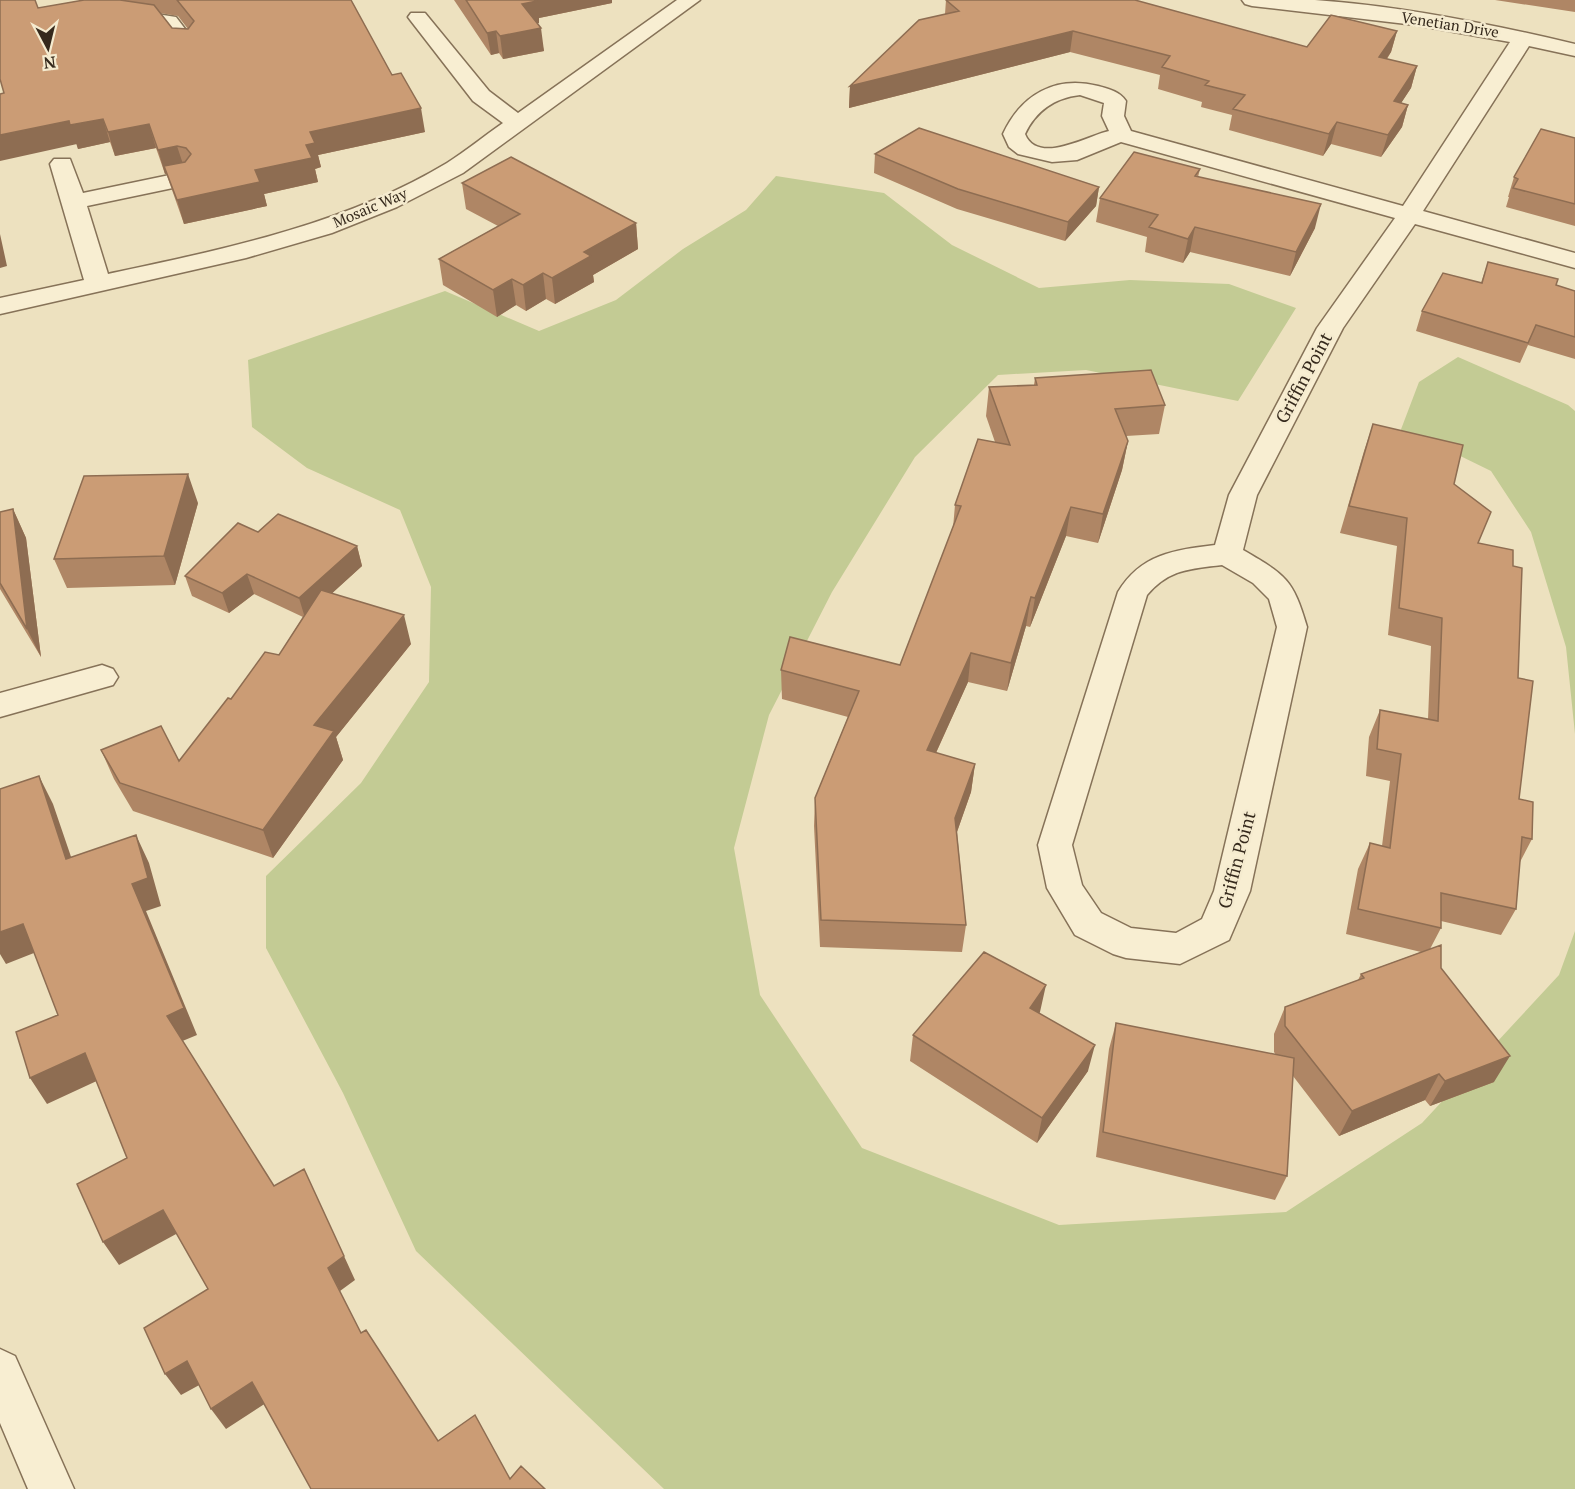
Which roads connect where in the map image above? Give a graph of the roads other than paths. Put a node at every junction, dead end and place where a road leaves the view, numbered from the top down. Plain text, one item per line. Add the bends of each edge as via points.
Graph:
1 (105, 0) edge
2 (690, 0) edge
3 (1252, 0) edge
4 (418, 17) dead end
5 (1524, 37) junction
6 (187, 45) edge
7 (1575, 50) edge
8 (518, 124) junction
9 (1122, 135) junction
10 (63, 164) dead end
11 (184, 179) edge
12 (74, 202) junction
13 (1409, 215) junction
14 (1575, 261) edge
15 (98, 284) junction
16 (0, 306) edge
17 (1227, 554) junction
18 (102, 676) dead end
19 (0, 705) edge
20 (0, 1371) edge
21 (8, 1416) edge
22 (51, 1489) edge

1 - 6 street via 110,13 169,21
2 - 8 street, Mosaic Way
3 - 5 street, Venetian Drive via 1386,14
4 - 8 street via 481,96
5 - 7 street, Venetian Drive
5 - 13 street, Griffin Point
8 - 15 street, Mosaic Way via 455,168 389,202 323,228 237,253
9 - 9 street via 1113,116 1115,101 1080,88 1054,91 1044,97 1017,125 1014,135 1026,149 1052,155 1069,155 1102,139
9 - 13 street
10 - 12 street
11 - 12 street
12 - 15 street
13 - 14 street
13 - 17 street, Griffin Point via 1330,328 1243,495
15 - 16 street, Mosaic Way
17 - 17 street, Griffin Point via 1178,560 1149,573 1133,592 1055,844 1065,888 1088,924 1126,944 1180,949 1216,929 1232,891 1292,627 1283,595 1264,576
18 - 19 street
20 - 21 street
21 - 22 street

